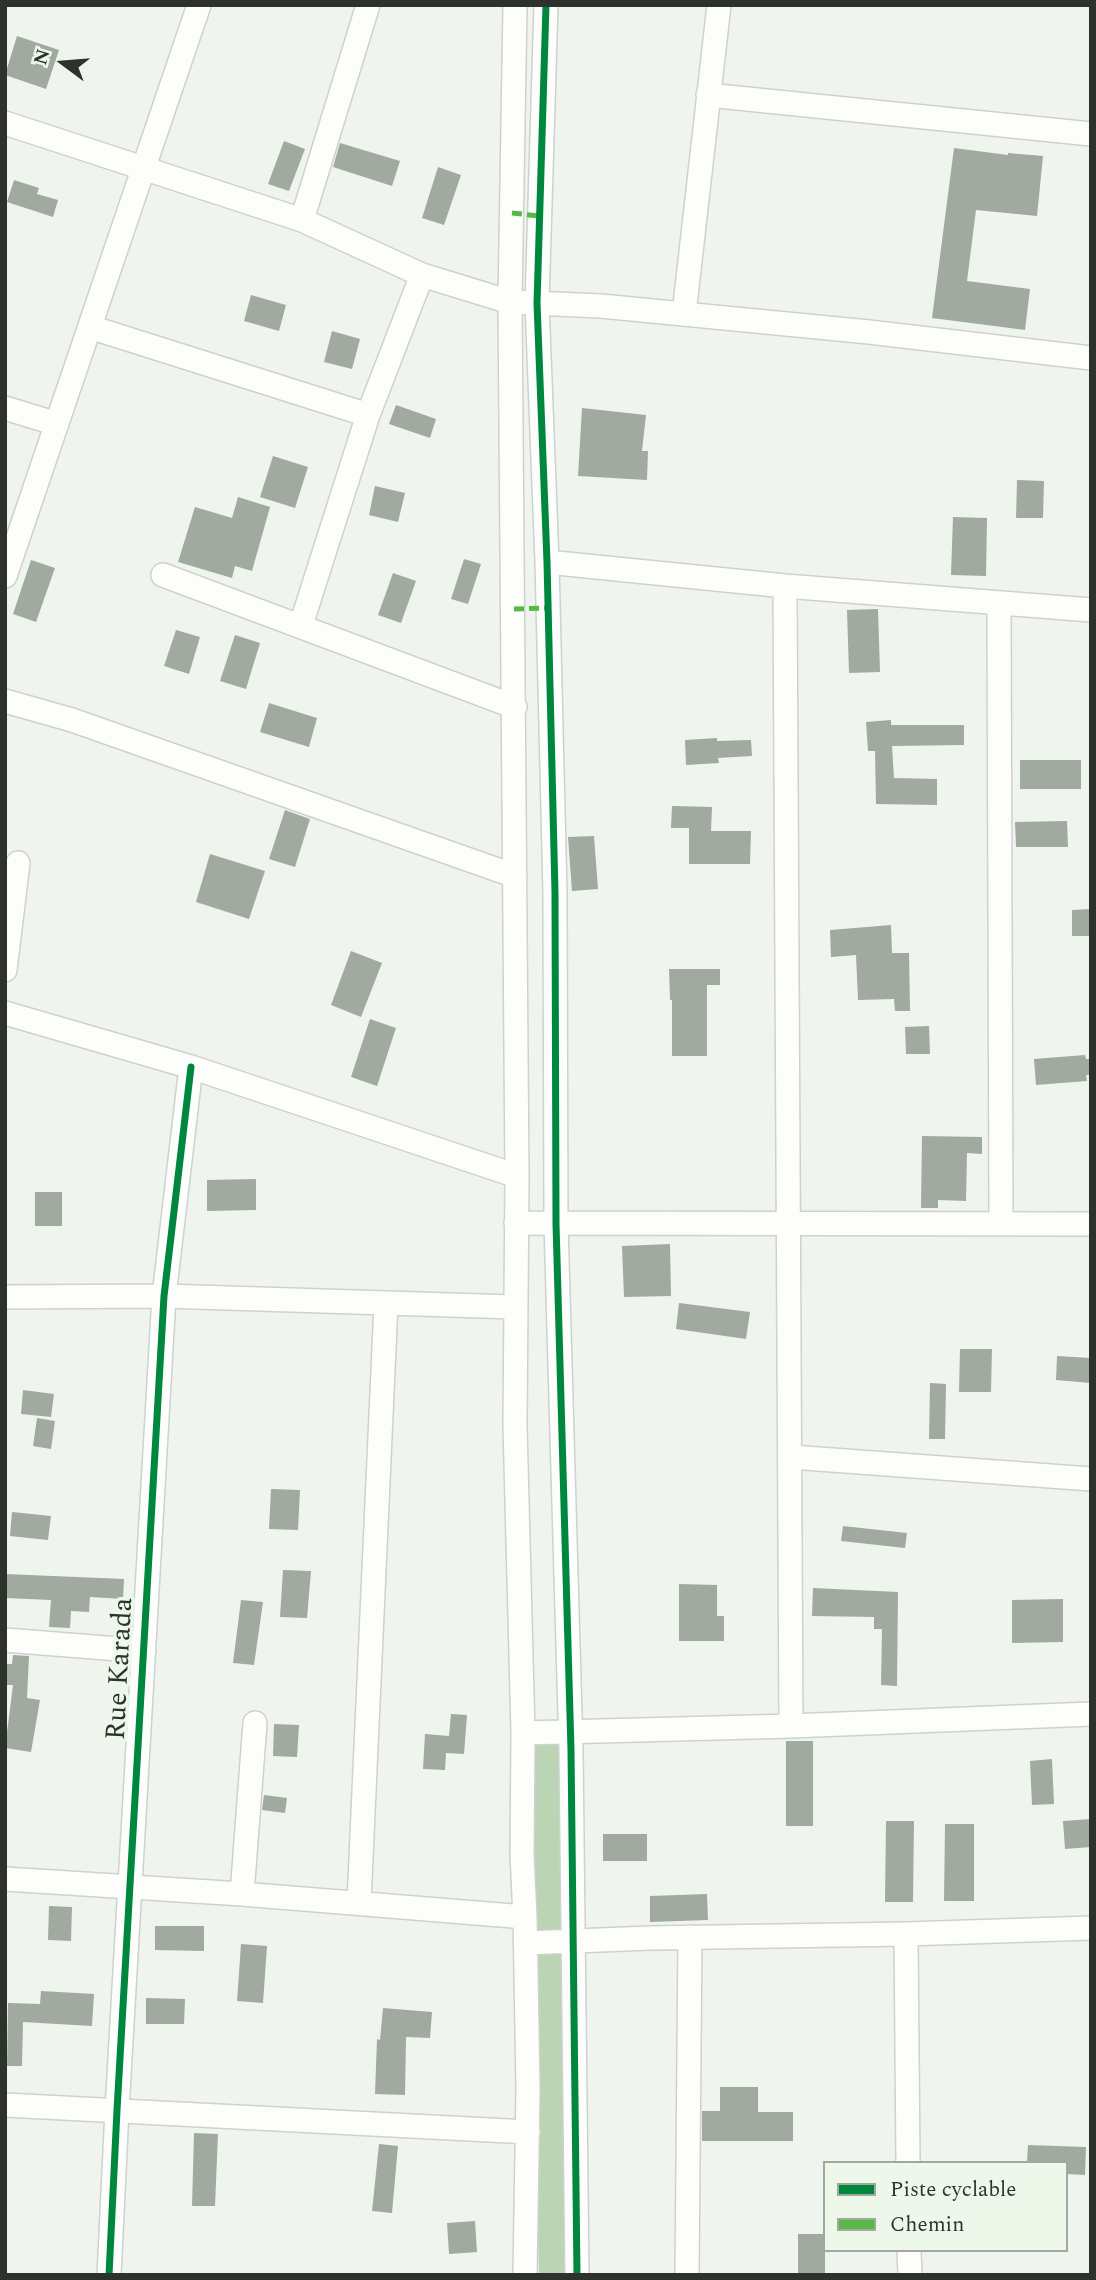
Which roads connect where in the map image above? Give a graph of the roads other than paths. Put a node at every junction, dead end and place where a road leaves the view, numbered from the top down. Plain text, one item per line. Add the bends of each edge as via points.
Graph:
1 (199, 5) edge
2 (368, 5) edge
3 (515, 5) edge
4 (546, 5) edge
5 (719, 5) edge
6 (708, 95) junction
7 (5, 123) edge
8 (1091, 134) edge
9 (144, 169) junction
10 (302, 219) junction
11 (422, 275) junction
12 (510, 302) junction
13 (537, 303) junction
14 (684, 314) junction
15 (90, 327) junction
16 (1091, 358) edge
17 (5, 408) edge
18 (368, 415) junction
19 (57, 424) junction
20 (547, 562) junction
21 (163, 575) dead end
22 (5, 576) edge
23 (785, 586) junction
24 (999, 604) junction
25 (1091, 610) edge
26 (301, 625) junction
27 (5, 701) edge
28 (515, 707) junction
29 (18, 863) dead end
30 (514, 876) junction
31 (5, 970) edge
32 (5, 1013) edge
33 (191, 1067) junction
34 (517, 1176) junction
35 (516, 1223) junction
36 (789, 1223) junction
37 (1001, 1223) junction
38 (556, 1224) junction
39 (1091, 1224) edge
40 (164, 1296) junction
41 (5, 1297) edge
42 (386, 1304) junction
43 (514, 1307) junction
44 (791, 1457) junction
45 (1091, 1479) edge
46 (5, 1640) edge
47 (144, 1651) junction
48 (1091, 1714) edge
49 (255, 1723) dead end
50 (791, 1726) junction
51 (546, 1731) junction
52 (5, 1879) edge
53 (130, 1886) junction
54 (242, 1894) junction
55 (359, 1902) junction
56 (525, 1917) junction
57 (1091, 1928) edge
58 (906, 1934) junction
59 (691, 1937) junction
60 (569, 1942) junction
61 (530, 1943) junction
62 (5, 2105) edge
63 (117, 2110) junction
64 (528, 2132) junction
65 (908, 2161) edge
66 (909, 2252) edge
67 (110, 2275) edge
68 (525, 2275) edge
69 (578, 2275) edge
70 (687, 2275) edge
71 (910, 2275) edge

1 - 9 street
2 - 10 street
3 - 12 street
4 - 13 street
5 - 6 street
6 - 8 street
6 - 14 street
7 - 9 street
9 - 10 street
9 - 15 street
10 - 11 street
11 - 12 street
11 - 18 street
12 - 13 street
12 - 28 street
13 - 14 street
13 - 20 street
14 - 16 street
15 - 18 street
15 - 19 street
17 - 19 street
18 - 26 street
19 - 22 street
20 - 23 street
20 - 38 street
21 - 26 street
23 - 24 street
23 - 36 street
24 - 25 street
24 - 37 street
26 - 28 street
27 - 30 street via 72,720
28 - 30 street
29 - 31 street
30 - 34 street
32 - 33 street
33 - 34 street
33 - 40 street, Rue Karada
34 - 35 street
35 - 38 street
35 - 43 street
36 - 37 street
36 - 38 street
36 - 44 street
37 - 39 street
38 - 51 street
40 - 41 street
40 - 42 street
40 - 47 street, Rue Karada
42 - 43 street
42 - 55 street
43 - 51 street via 515,1425
44 - 45 street
44 - 50 street
46 - 47 street
47 - 53 street, Rue Karada
48 - 50 street
49 - 54 street
50 - 51 street
51 - 56 street via 522,1854
51 - 60 street
52 - 53 street
53 - 54 street
53 - 63 street, Rue Karada
54 - 55 street
55 - 56 street
56 - 61 street
57 - 58 street
58 - 59 street
58 - 65 street
59 - 60 street
59 - 70 street
60 - 61 street
60 - 69 street
61 - 64 street
62 - 63 street
63 - 64 street
63 - 67 street, Rue Karada
64 - 68 street
66 - 71 street

